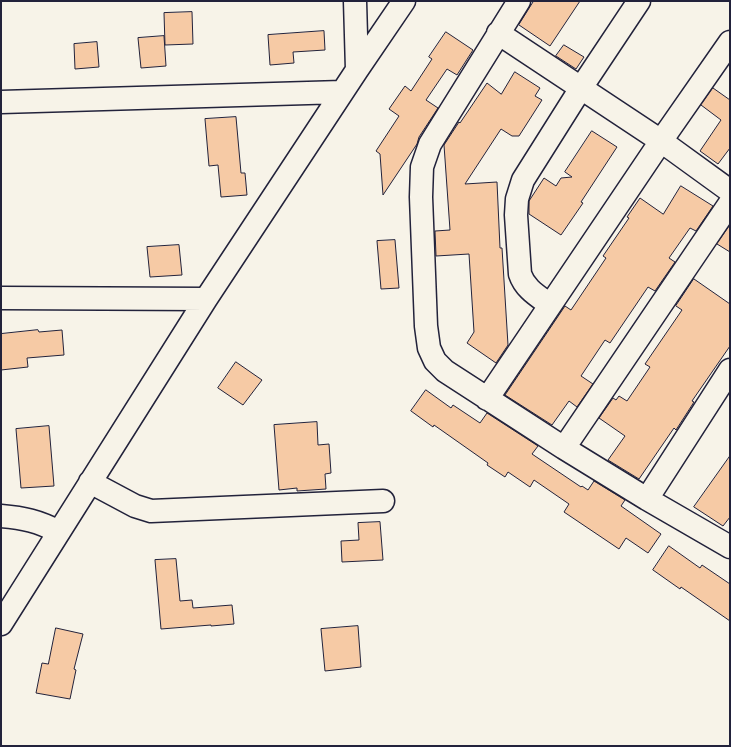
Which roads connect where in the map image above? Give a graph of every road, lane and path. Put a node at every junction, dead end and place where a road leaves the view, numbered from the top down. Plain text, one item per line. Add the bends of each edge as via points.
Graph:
1 (355, 1) edge
2 (404, 1) edge
3 (520, 1) edge
4 (639, 1) edge
5 (498, 33) junction
6 (730, 42) edge
7 (357, 70) junction
8 (581, 88) junction
9 (342, 92) junction
10 (1, 102) edge
11 (661, 141) junction
12 (730, 191) edge
13 (730, 203) edge
14 (1, 298) edge
15 (206, 299) junction
16 (550, 305) junction
17 (730, 370) edge
18 (487, 399) junction
19 (564, 448) junction
20 (90, 482) junction
21 (647, 499) junction
22 (383, 501) dead end
23 (1, 516) edge
24 (59, 532) junction
25 (730, 546) edge
26 (1, 624) edge

1 - 7 street
2 - 7 street
3 - 5 street
4 - 8 street
5 - 8 street
5 - 18 street via 430,144 422,167 421,197 429,348 434,361 445,371
6 - 11 street
7 - 9 street
8 - 11 street
8 - 16 street via 523,180 517,200 520,274 528,288
9 - 10 street
9 - 15 street
11 - 12 street
11 - 16 street
13 - 19 street
14 - 15 street
15 - 20 street
16 - 18 street
17 - 21 street
18 - 19 street
19 - 21 street
20 - 22 street via 152,511
20 - 24 street
21 - 25 street
23 - 24 street via 41,523
24 - 26 street

